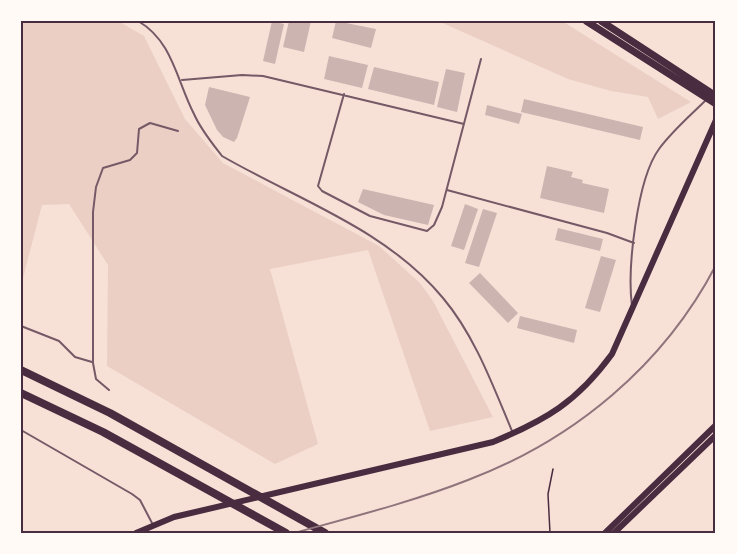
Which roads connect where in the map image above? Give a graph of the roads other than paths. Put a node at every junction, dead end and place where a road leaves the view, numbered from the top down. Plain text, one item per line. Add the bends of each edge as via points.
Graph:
1 (138, 21) edge
2 (586, 21) edge
3 (601, 21) edge
4 (482, 59) dead end
5 (182, 80) junction
6 (695, 86) junction
7 (716, 89) edge
8 (344, 94) junction
9 (716, 96) edge
10 (716, 104) edge
11 (716, 120) edge
12 (464, 124) junction
13 (178, 131) dead end
14 (447, 190) junction
15 (634, 243) junction
16 (632, 312) junction
17 (21, 327) edge
18 (93, 363) junction
19 (21, 370) edge
20 (109, 390) dead end
21 (21, 393) edge
22 (716, 425) edge
23 (21, 430) edge
24 (513, 434) junction
25 (716, 435) edge
26 (153, 526) junction
27 (136, 533) edge
28 (286, 533) edge
29 (325, 533) edge
30 (605, 533) edge
31 (614, 533) edge

1 - 5 lane via 164,46
2 - 6 highway
3 - 6 highway
4 - 12 lane
5 - 8 lane via 263,76
5 - 24 lane via 193,112 222,156 386,244 444,299 484,366
6 - 9 highway
6 - 10 highway
7 - 15 lane via 659,148 649,165
8 - 12 lane
8 - 14 lane via 318,182 322,191 370,216 427,231 434,225
11 - 16 main road
12 - 14 lane
13 - 18 lane via 150,123 139,129 137,153 103,168 93,212
14 - 15 lane via 607,232
15 - 16 lane via 629,284
16 - 24 main road via 612,354 594,379 535,425
17 - 18 lane via 59,341 75,357
18 - 20 lane via 96,379
19 - 29 highway via 110,413
21 - 28 highway via 104,432
22 - 30 main road
23 - 26 lane via 140,500
24 - 26 main road via 493,442 174,517
25 - 31 main road
26 - 27 main road

